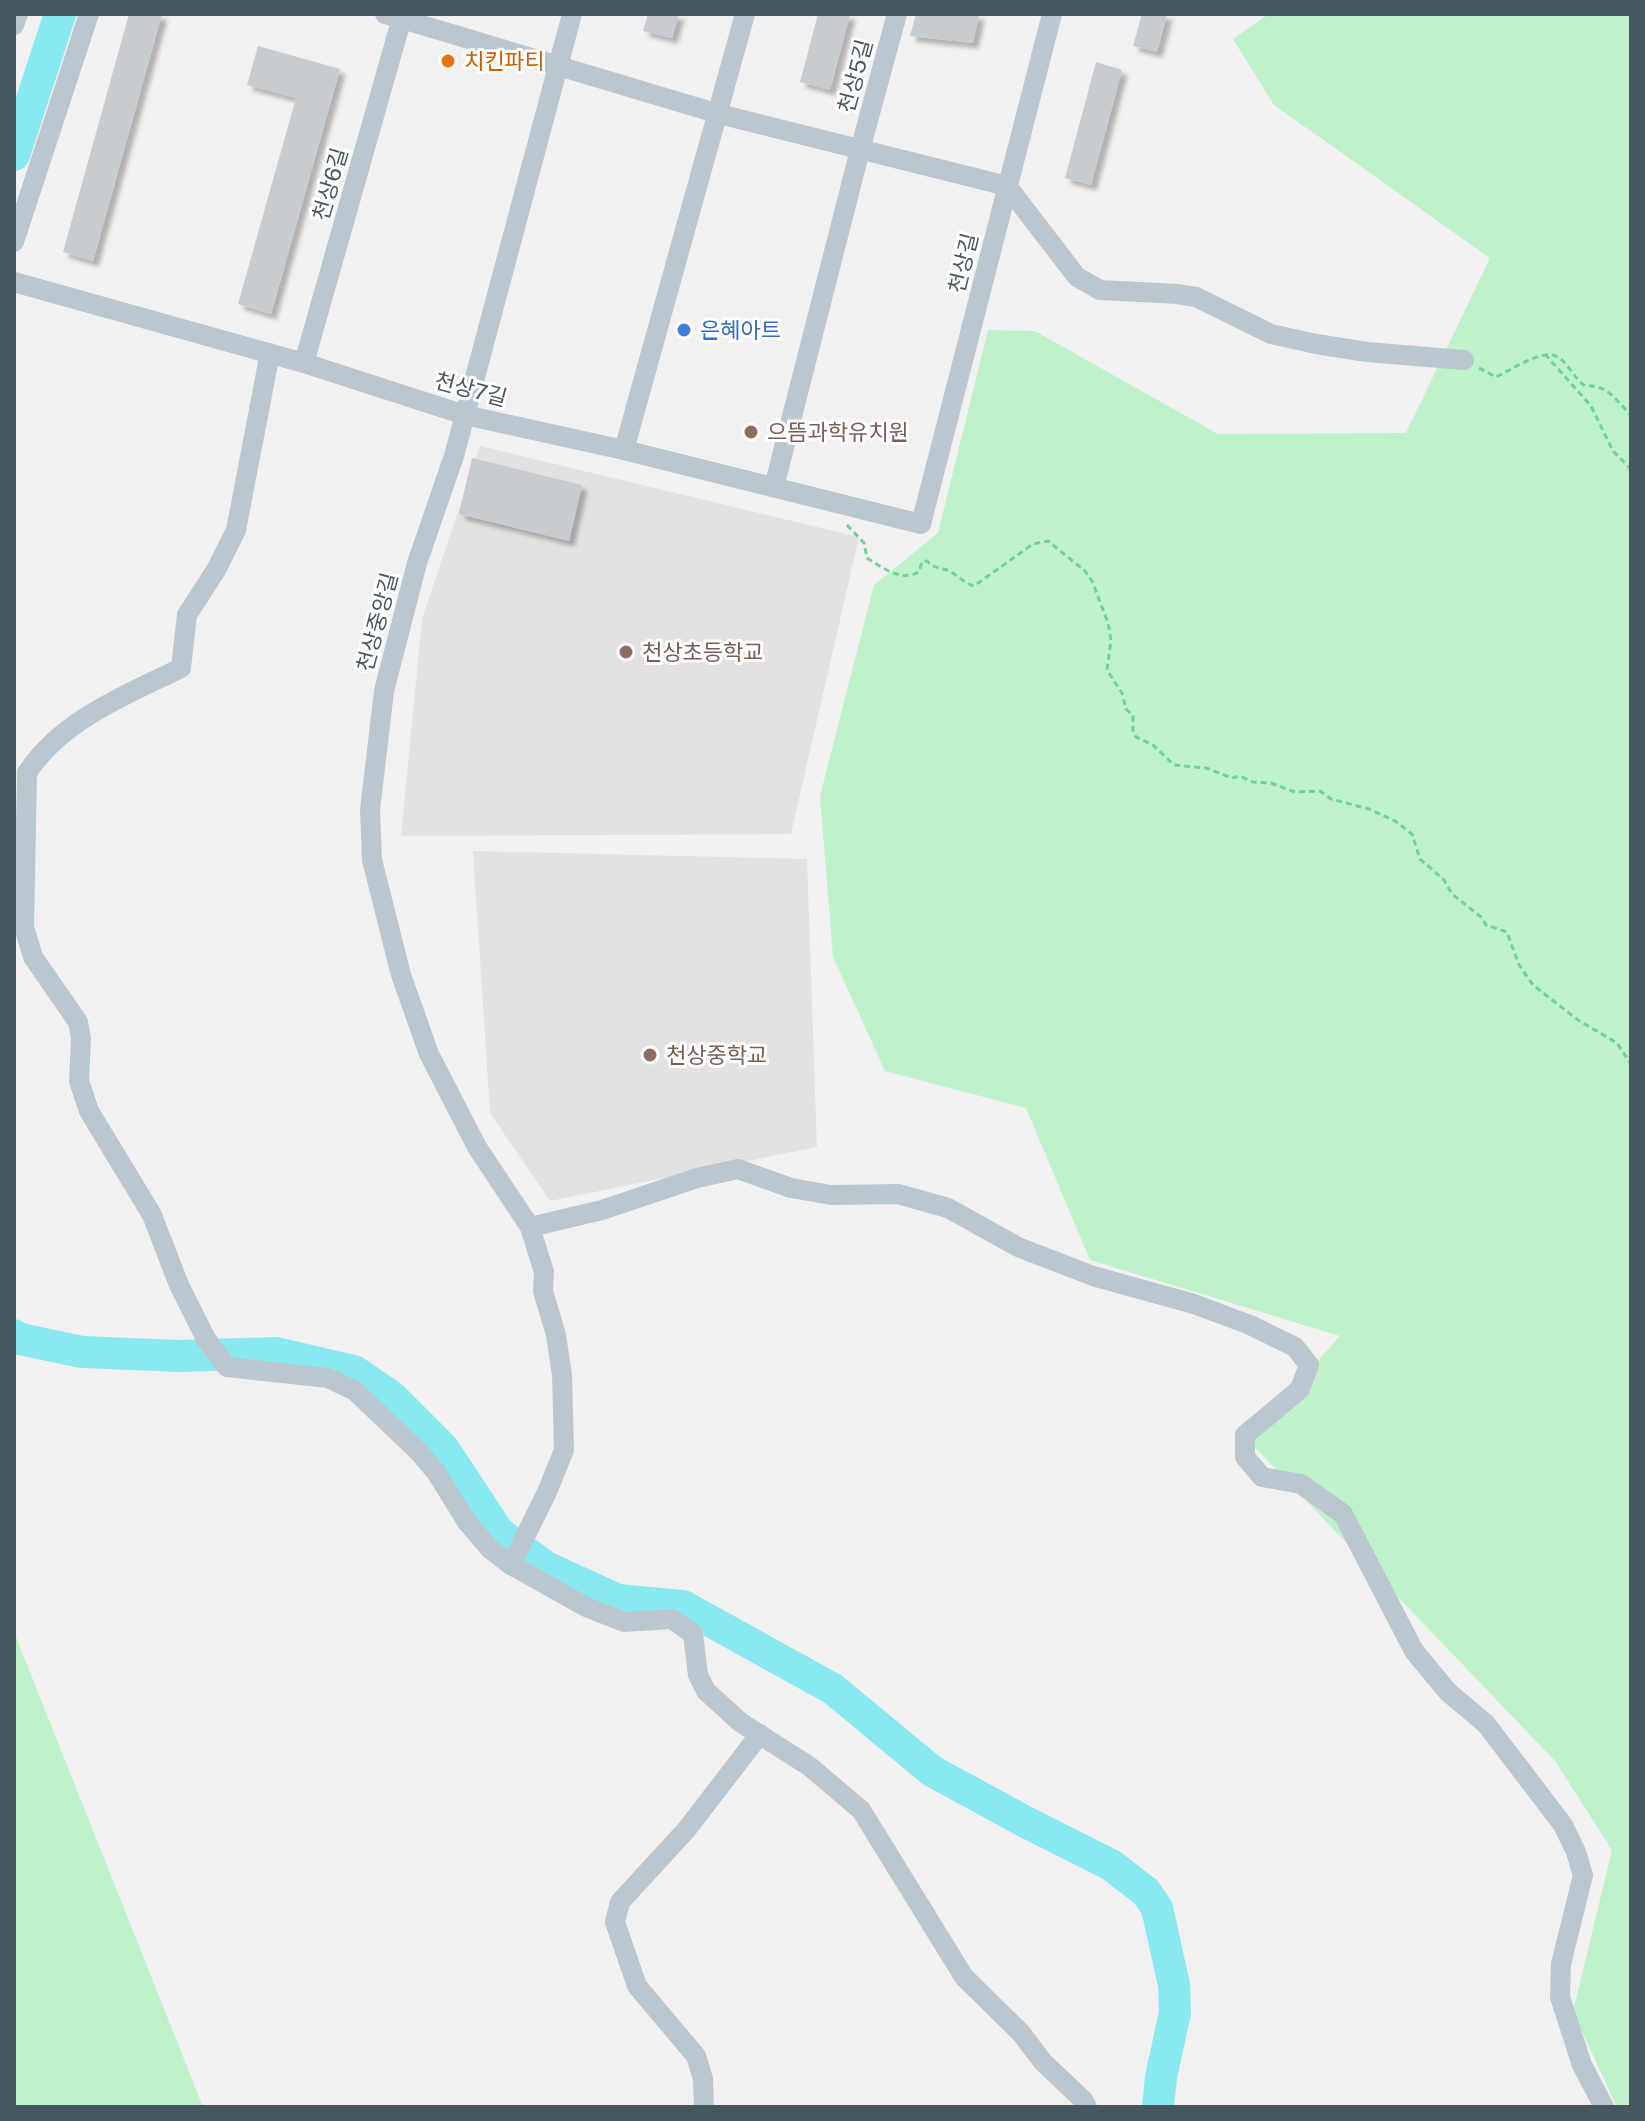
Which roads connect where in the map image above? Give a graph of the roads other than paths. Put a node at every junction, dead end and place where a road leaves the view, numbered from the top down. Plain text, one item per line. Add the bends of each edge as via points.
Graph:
1 (18, 14) edge
2 (89, 14) edge
3 (572, 14) edge
4 (745, 14) edge
5 (897, 14) edge
6 (1052, 14) edge
7 (396, 15) edge
8 (14, 25) edge
9 (558, 65) junction
10 (719, 114) junction
11 (860, 150) junction
12 (1007, 186) junction
13 (14, 242) edge
14 (14, 282) edge
15 (270, 353) junction
16 (1464, 360) dead end
17 (304, 363) junction
18 (465, 415) junction
19 (624, 450) junction
20 (774, 487) junction
21 (921, 524) joint
22 (530, 1227) junction
23 (513, 1561) junction
24 (760, 1734) junction
25 (704, 2107) edge
26 (1087, 2107) edge
27 (1604, 2107) edge

1 - 8 street
2 - 13 street
3 - 9 street, 천상중앙길
4 - 10 street
5 - 11 street, 천상5길
6 - 12 street, 천상길
7 - 9 street, 천상6길
7 - 17 street, 천상6길
9 - 10 street, 천상6길
9 - 18 street, 천상중앙길
10 - 11 street, 천상6길
10 - 19 street
11 - 12 street, 천상6길
11 - 20 street
12 - 16 street via 1077,277 1100,290 1196,297 1271,334 1316,344
12 - 21 street, 천상길
14 - 15 street, 천상7길
15 - 17 street, 천상7길
15 - 23 street via 236,530 187,615 181,668 93,711 39,754 27,773 24,927 33,957 78,1022 79,1081 89,1111 152,1215 179,1285 227,1367 328,1378 355,1391 419,1452 490,1549
17 - 18 street, 천상7길
18 - 19 street, 천상7길
18 - 22 street, 천상중앙길 via 417,563 384,691 370,810 372,860 401,975 429,1054 477,1147
19 - 20 street, 천상7길
20 - 21 street, 천상7길
22 - 23 street, 천상중앙길 via 556,1335 564,1450
22 - 27 street via 738,1169 791,1188 831,1195 898,1194 948,1208 1018,1247 1093,1276 1194,1304 1295,1347 1309,1365 1300,1389 1245,1435 1245,1457 1262,1477 1301,1484 1343,1514 1414,1651 1448,1692 1486,1724 1563,1825 1583,1875 1561,1964 1560,1997 1582,2065
23 - 24 street via 586,1607 624,1622 672,1619 682,1626 693,1634 698,1675 706,1691
24 - 25 street via 687,1829 620,1902 615,1922 637,1986 696,2056
24 - 26 street via 861,1810 964,1977

